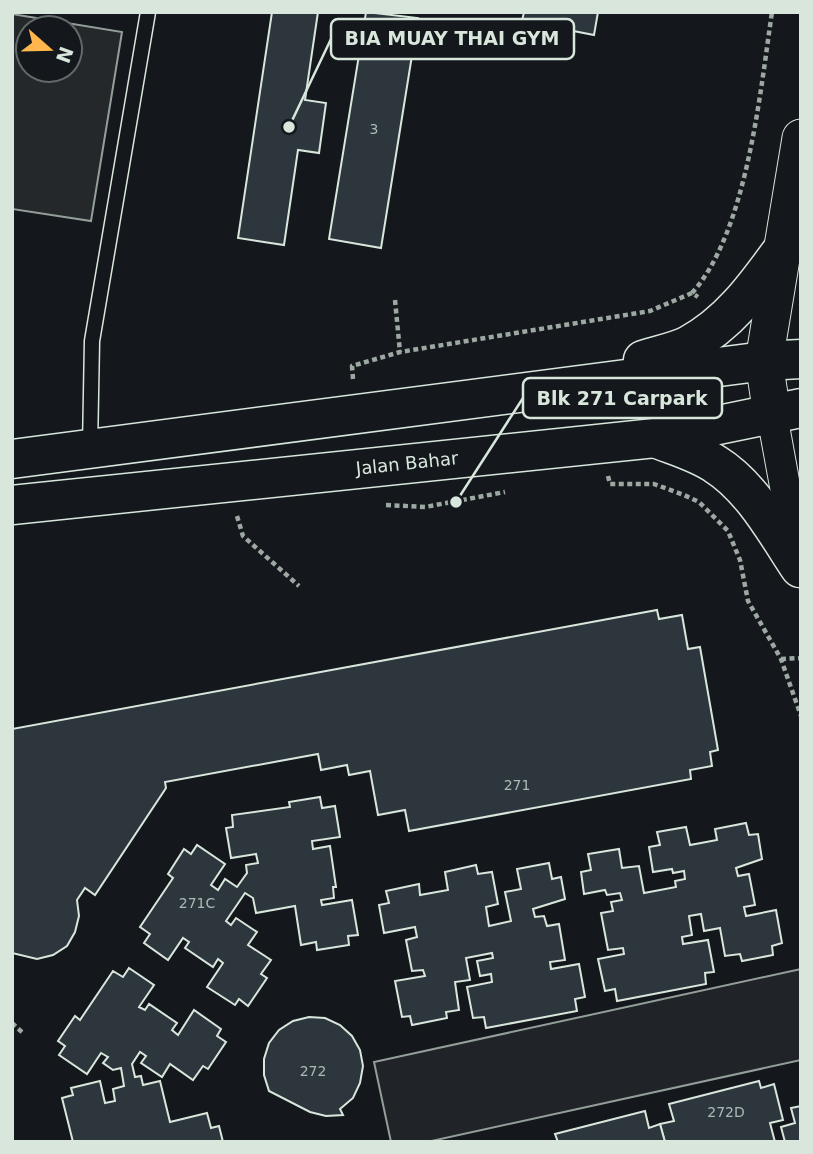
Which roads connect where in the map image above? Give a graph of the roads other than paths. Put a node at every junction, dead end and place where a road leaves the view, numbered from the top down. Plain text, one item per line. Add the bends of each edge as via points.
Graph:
1 (148, 12) edge
2 (801, 138) edge
3 (783, 249) junction
4 (782, 360) edge
5 (564, 386) junction
6 (786, 412) edge
7 (655, 438) junction
8 (143, 439) junction
9 (90, 447) junction
10 (12, 459) edge
11 (177, 487) junction
12 (12, 506) edge
13 (800, 569) edge

1 - 9 lane via 92,341
2 - 3 street
3 - 4 street
3 - 5 main road via 724,321 687,346
4 - 5 main road
4 - 6 street
5 - 8 main road
6 - 7 main road, Jalan Bahar
6 - 13 street
7 - 11 main road, Jalan Bahar
7 - 13 main road via 724,471 764,515
8 - 9 main road
8 - 11 main road via 150,465
9 - 10 main road
11 - 12 main road, Jalan Bahar

